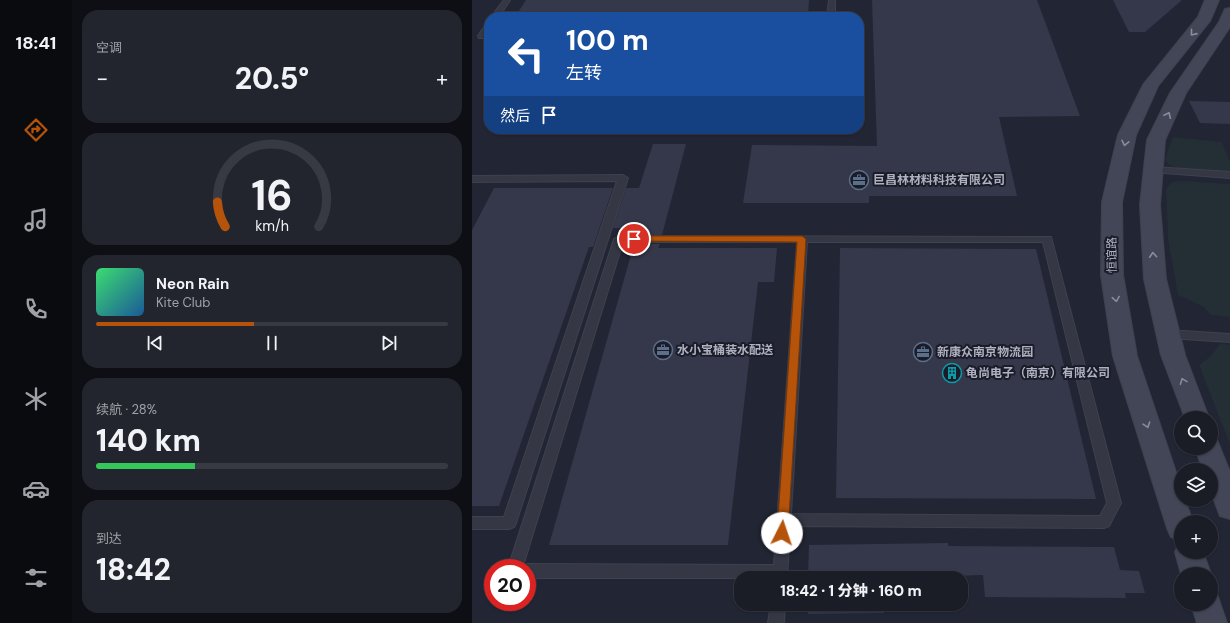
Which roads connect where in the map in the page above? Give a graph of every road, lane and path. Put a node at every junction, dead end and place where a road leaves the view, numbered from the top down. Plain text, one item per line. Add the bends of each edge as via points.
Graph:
1 (507, 0) edge
2 (832, 0) edge
3 (1212, 0) edge
4 (499, 12) edge
5 (831, 12) edge
6 (1230, 12) edge
7 (1154, 170) junction
8 (1230, 175) edge
9 (472, 179) edge
10 (802, 239) junction
11 (1168, 334) junction
12 (1230, 338) edge
13 (1194, 411) edge
14 (1211, 455) edge
15 (1230, 507) edge
16 (1177, 515) edge
17 (783, 520) junction
18 (472, 523) edge
19 (518, 559) edge
20 (780, 571) edge
21 (536, 572) edge
22 (734, 574) edge
23 (777, 611) edge
24 (1208, 611) edge
25 (776, 623) edge
26 (1212, 623) edge

1 - 4 lane
2 - 5 lane
3 -> 16 main road, 恒谊路 via 1205,18 1151,85 1127,135 1112,202 1112,274 1125,356
7 -> 6 main road via 1156,140 1175,99
7 - 8 lane
11 -> 7 main road via 1155,279 1150,205
9 - 18 lane via 623,178 509,523
10 - 17 lane
10 - 17 lane via 1047,239 1114,503 1104,522
10 - 19 lane via 619,239
11 - 12 lane
13 -> 11 main road via 1173,355
14 - 15 main road
17 - 20 lane
21 - 22 lane
23 - 25 lane
24 - 26 main road

